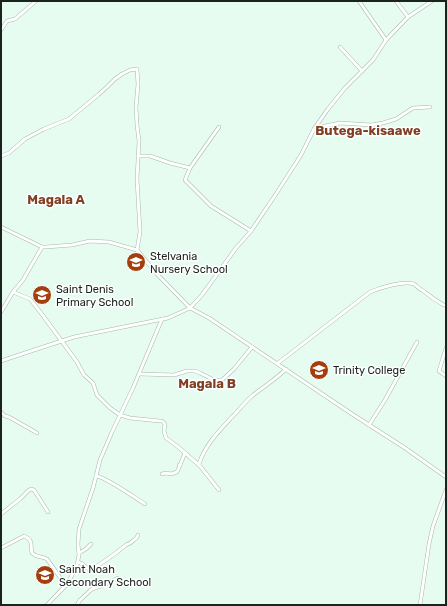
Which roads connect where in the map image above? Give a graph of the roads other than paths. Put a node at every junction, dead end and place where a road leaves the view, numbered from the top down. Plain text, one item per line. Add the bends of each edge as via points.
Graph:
1 (36, 1) edge
2 (359, 1) edge
3 (396, 1) edge
4 (432, 1) edge
5 (408, 17) junction
6 (1, 30) edge
7 (386, 40) junction
8 (340, 47) dead end
9 (362, 71) junction
10 (430, 107) dead end
11 (219, 127) dead end
12 (314, 129) junction
13 (1, 156) edge
14 (138, 156) junction
15 (190, 168) junction
16 (1, 227) edge
17 (251, 231) junction
18 (42, 247) junction
19 (137, 250) junction
20 (13, 292) junction
21 (446, 306) edge
22 (190, 308) junction
23 (1, 312) edge
24 (162, 319) junction
25 (61, 341) junction
26 (417, 342) dead end
27 (252, 347) junction
28 (446, 348) edge
29 (1, 361) edge
30 (278, 363) junction
31 (286, 369) junction
32 (140, 374) junction
33 (446, 376) edge
34 (1, 412) edge
35 (120, 415) junction
36 (369, 425) junction
37 (37, 433) dead end
38 (185, 453) junction
39 (199, 464) junction
40 (162, 474) dead end
41 (96, 476) junction
42 (446, 477) edge
43 (219, 490) dead end
44 (446, 490) edge
45 (145, 504) dead end
46 (48, 512) dead end
47 (1, 514) edge
48 (138, 535) dead end
49 (91, 544) dead end
50 (1, 548) edge
51 (79, 553) junction
52 (78, 562) junction
53 (118, 578) dead end
54 (66, 586) junction
55 (47, 605) edge
56 (77, 605) edge
57 (420, 605) edge

1 - 6 street via 15,19 7,21
2 - 7 street
3 - 5 street
4 - 5 street
5 - 7 street
7 - 9 street
8 - 9 street
9 - 12 street via 335,100
10 - 12 street via 413,108 383,123 340,123
11 - 15 street
12 - 17 street via 301,154
13 - 14 street via 9,153 25,139 69,119 118,76 137,69
14 - 15 street via 150,156
14 - 19 street via 140,232
15 - 17 street via 185,180 193,189 211,206
16 - 18 street
17 - 22 street
18 - 19 street via 96,241 110,242
18 - 20 street
19 - 22 street via 156,274
20 - 23 street
20 - 25 street via 30,299
21 - 30 street via 414,284 392,285 370,292
22 - 24 street
22 - 27 street
24 - 25 street
24 - 32 street
25 - 29 street
25 - 35 street via 84,375 93,383 99,397
26 - 36 street
27 - 30 street
27 - 32 street via 222,380 214,380 195,371
28 - 33 street via 439,371
30 - 31 street
31 - 36 street
31 - 39 street via 251,397 219,431 207,446
32 - 35 street
34 - 37 street
35 - 38 street via 162,421 165,424 166,438
35 - 41 street via 100,460
36 - 42 street
38 - 39 street
38 - 40 street via 176,472
39 - 43 street
41 - 45 street
41 - 51 street via 79,529
44 - 57 street via 433,526
46 - 47 street via 32,489
48 - 52 street via 136,540 90,570
49 - 51 street
50 - 54 street via 24,536 28,538 32,553 47,558
51 - 52 street
52 - 54 street
53 - 56 street via 92,589
54 - 55 street

